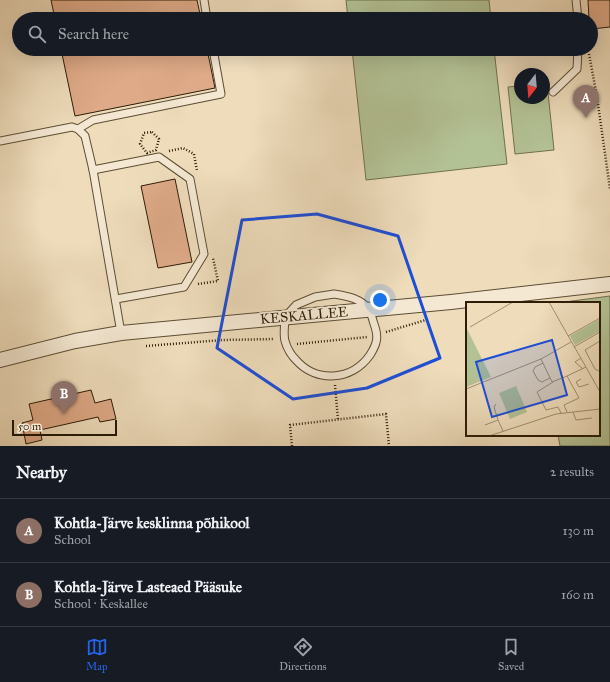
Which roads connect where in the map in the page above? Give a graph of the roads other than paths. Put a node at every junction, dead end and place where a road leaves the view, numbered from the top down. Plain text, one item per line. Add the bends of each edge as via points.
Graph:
1 (204, 0) edge
2 (576, 0) edge
3 (206, 12) edge
4 (577, 12) edge
5 (214, 56) edge
6 (578, 56) edge
7 (553, 92) dead end
8 (78, 129) junction
9 (0, 140) edge
10 (93, 170) junction
11 (610, 284) edge
12 (116, 299) junction
13 (369, 309) junction
14 (285, 317) junction
15 (121, 333) junction
16 (0, 360) edge

1 - 3 lane
2 - 4 lane
5 - 8 lane via 221,94 93,120
6 - 7 lane via 577,69
8 - 9 lane via 63,128
8 - 10 lane via 85,136
10 - 12 lane
10 - 12 lane via 159,157 190,179 204,254 184,287
11 - 13 street, KESKALLEE
12 - 15 lane
13 - 14 street, KESKALLEE
13 - 14 lane via 378,334 374,348 366,362 357,369 335,376 316,374 301,366 285,341
14 - 15 street, KESKALLEE
15 - 16 street, KESKALLEE

